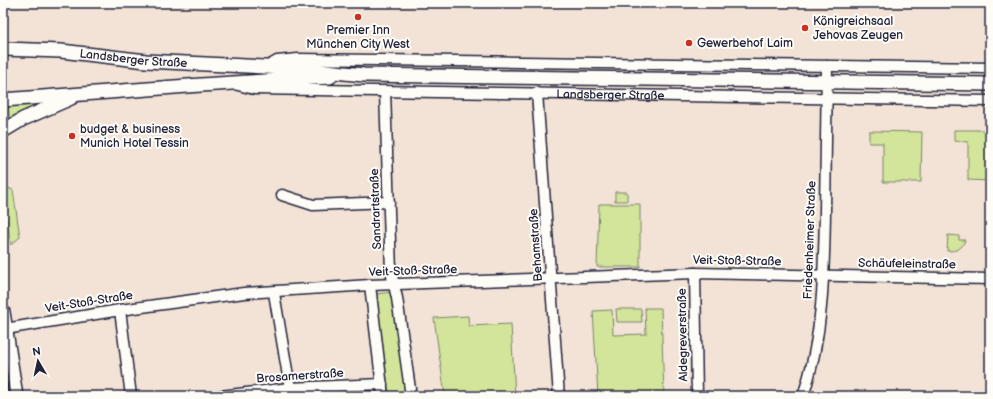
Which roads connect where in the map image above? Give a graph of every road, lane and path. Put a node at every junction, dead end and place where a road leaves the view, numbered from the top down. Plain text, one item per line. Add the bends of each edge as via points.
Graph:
1 (3, 49) edge
2 (384, 61) junction
3 (562, 63) junction
4 (827, 66) junction
5 (265, 68) junction
6 (990, 68) edge
7 (364, 74) junction
8 (384, 75) junction
9 (562, 78) junction
10 (826, 82) junction
11 (233, 83) junction
12 (990, 84) edge
13 (385, 91) junction
14 (537, 93) junction
15 (80, 94) junction
16 (826, 98) junction
17 (3, 100) edge
18 (990, 101) edge
19 (3, 131) edge
20 (282, 195) dead end
21 (389, 202) junction
22 (695, 273) junction
23 (824, 275) junction
24 (552, 279) junction
25 (990, 279) edge
26 (394, 284) junction
27 (370, 285) junction
28 (274, 293) junction
29 (120, 310) junction
30 (3, 312) edge
31 (5, 329) junction
32 (382, 384) junction
33 (290, 388) junction
34 (16, 396) edge
35 (131, 396) edge
36 (220, 396) edge
37 (383, 396) edge
38 (411, 396) edge
39 (559, 396) edge
40 (697, 396) edge
41 (803, 396) edge

1 - 5 main road, Landsberger Straße via 61,50 146,61
2 - 3 street, Landsberger Straße
2 - 5 street, Landsberger Straße via 298,59 276,61
2 - 8 street
3 - 4 street, Landsberger Straße
3 - 9 street
4 - 6 street, Landsberger Straße
4 - 10 street
5 - 7 main road, Landsberger Straße
7 - 8 main road, Landsberger Straße
7 - 11 main road, Landsberger Straße
8 - 9 main road, Landsberger Straße
9 - 10 main road, Landsberger Straße
10 - 12 main road, Landsberger Straße
10 - 16 street, Friedenheimer Straße
11 - 13 street, Landsberger Straße via 254,89
11 - 15 main road, Landsberger Straße
13 - 14 street, Landsberger Straße
13 - 21 street, Sandrartstraße
14 - 16 street, Landsberger Straße
14 - 24 street, Behamstraße
15 - 17 main road, Landsberger Straße
15 - 19 main road via 22,119
16 - 18 street, Landsberger Straße
16 - 23 street, Friedenheimer Straße
20 - 21 street via 313,205
21 - 26 street, Sandrartstraße via 391,272
22 - 23 street, Veit-Stoß-Straße
22 - 24 street, Veit-Stoß-Straße
22 - 40 street, Aldegreverstraße
23 - 25 street, Schäufeleinstraße
23 - 41 street, Friedenheimer Straße via 819,327 809,380
24 - 26 street, Veit-Stoß-Straße
24 - 39 street, Behamstraße
26 - 27 street, Veit-Stoß-Straße
26 - 38 street, Sandrartstraße
27 - 28 street, Veit-Stoß-Straße
27 - 32 street
28 - 29 street, Veit-Stoß-Straße via 237,294
28 - 33 street
29 - 31 street, Veit-Stoß-Straße
29 - 35 street
30 - 31 main road
31 - 34 main road
32 - 33 street, Brosamerstraße
32 - 37 street
33 - 36 street, Brosamerstraße

